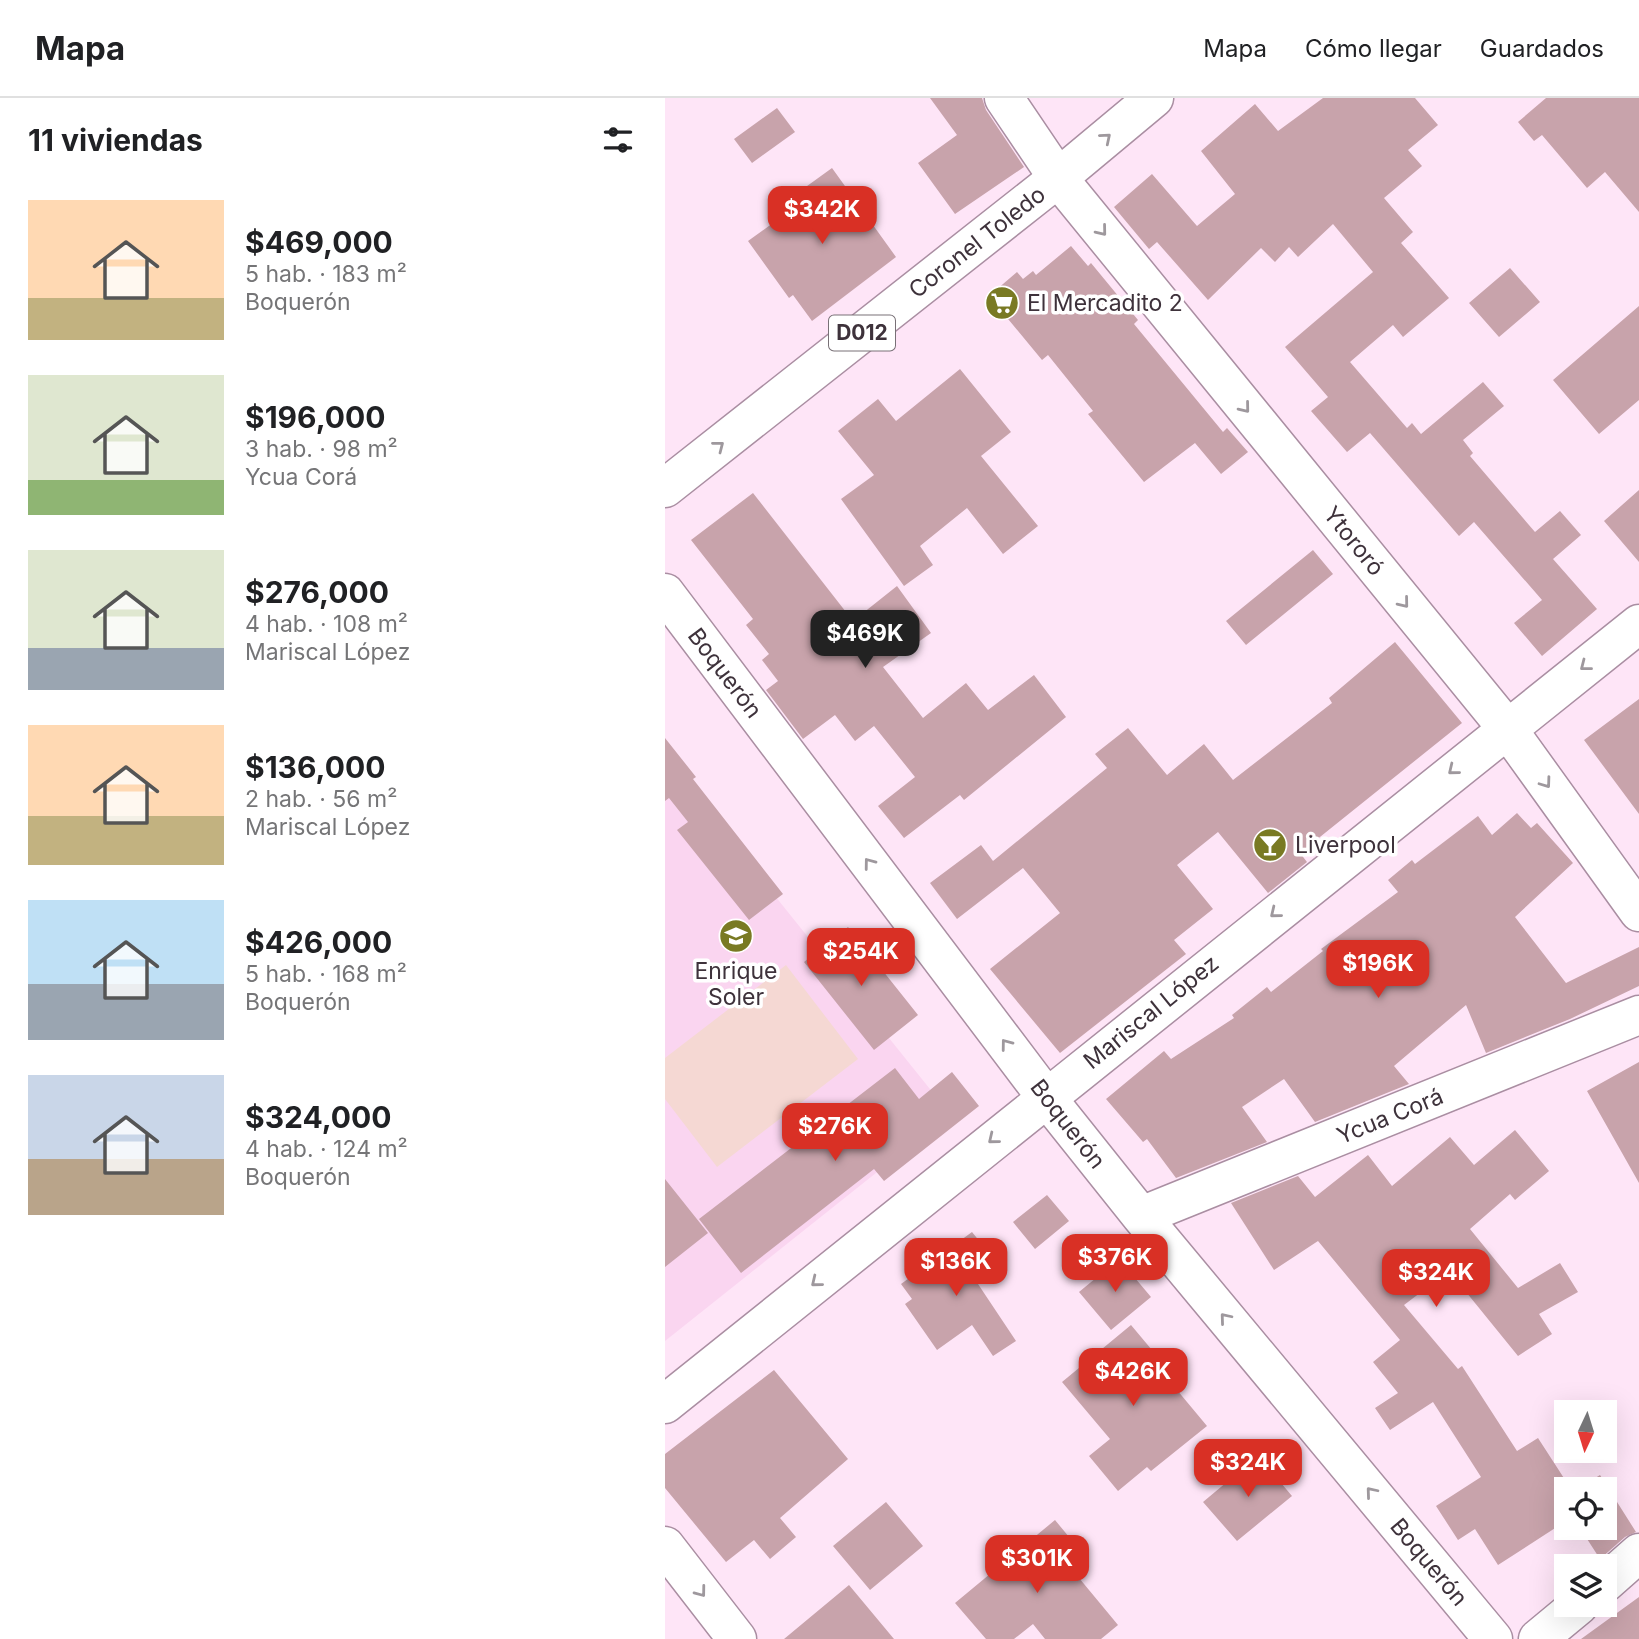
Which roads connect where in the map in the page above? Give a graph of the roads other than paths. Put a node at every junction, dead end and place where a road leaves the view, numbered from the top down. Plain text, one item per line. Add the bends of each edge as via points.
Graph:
1 (1004, 98) edge
2 (1154, 98) edge
3 (1059, 178) junction
4 (665, 488) edge
5 (665, 593) edge
6 (1639, 624) edge
7 (1506, 727) junction
8 (1639, 912) edge
9 (1639, 1015) edge
10 (1046, 1097) junction
11 (1141, 1216) junction
12 (665, 1404) edge
13 (665, 1546) edge
14 (1639, 1553) edge
15 (1617, 1572) edge
16 (1565, 1617) edge
17 (737, 1639) edge
18 (1493, 1639) edge
19 (1538, 1639) edge

1 - 3 street, Ytororó
3 -> 2 street, D012
4 -> 3 street, Coronel Toledo / D012
3 -> 7 street, Ytororó
10 -> 5 street, Boquerón
6 -> 7 street, Mariscal López
7 -> 8 street, Ytororó
7 -> 10 street, Mariscal López
9 - 11 street, Ycua Corá
10 - 11 street, Boquerón
10 -> 12 street, Mariscal López
18 -> 11 street, Boquerón
13 -> 17 street
14 - 15 street
16 - 19 street

